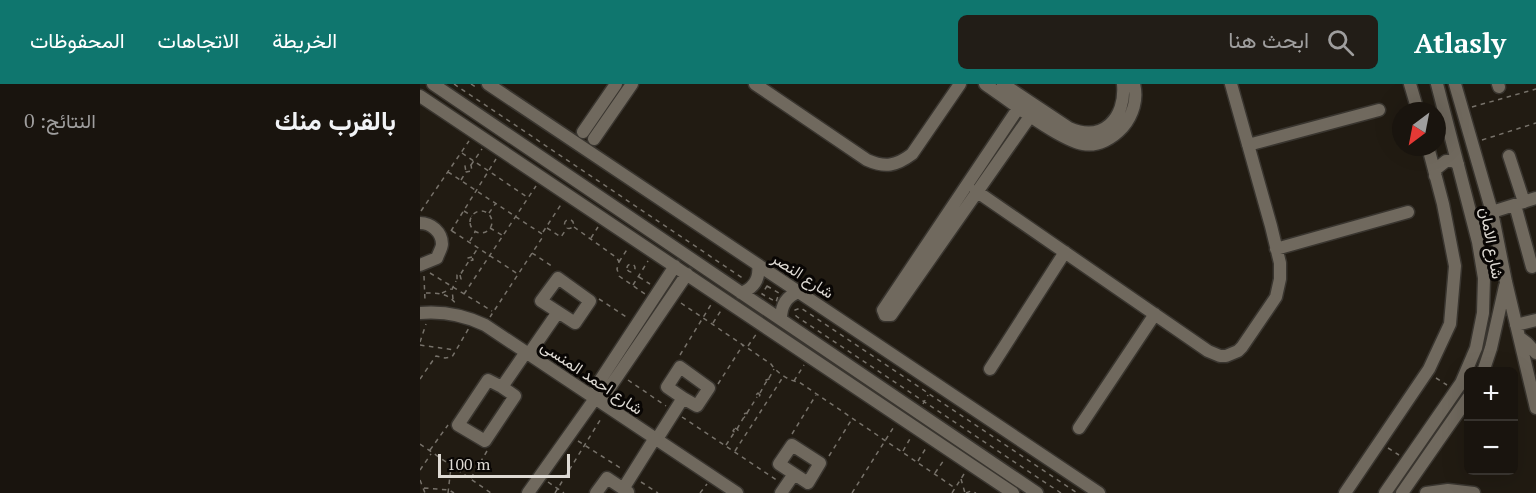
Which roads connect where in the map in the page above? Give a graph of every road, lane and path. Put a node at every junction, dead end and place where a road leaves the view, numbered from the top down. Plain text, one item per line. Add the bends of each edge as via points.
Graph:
1 (433, 84) edge
2 (454, 84) edge
3 (488, 84) edge
4 (616, 84) edge
5 (632, 84) edge
6 (755, 84) edge
7 (960, 84) edge
8 (985, 84) edge
9 (1003, 84) edge
10 (1123, 84) edge
11 (1134, 84) edge
12 (1231, 84) edge
13 (1410, 84) edge
14 (1437, 84) edge
15 (1455, 84) edge
16 (1536, 89) edge
17 (420, 96) edge
18 (1441, 98) junction
19 (1415, 102) edge
20 (1440, 102) edge
21 (461, 104) junction
22 (1019, 107) junction
23 (1462, 109) junction
24 (1380, 110) dead end
25 (1030, 115) junction
26 (451, 117) junction
27 (1536, 123) edge
28 (475, 133) junction
29 (487, 141) junction
30 (1472, 142) junction
31 (1248, 145) junction
32 (501, 150) junction
33 (998, 150) junction
34 (461, 153) junction
35 (1430, 156) edge
36 (1509, 156) dead end
37 (474, 161) junction
38 (1458, 164) junction
39 (471, 165) junction
40 (488, 171) junction
41 (448, 172) junction
42 (466, 172) junction
43 (1435, 176) junction
44 (542, 178) junction
45 (461, 180) junction
46 (476, 190) junction
47 (976, 191) junction
48 (567, 195) junction
49 (528, 198) junction
50 (1525, 202) edge
51 (496, 203) junction
52 (463, 211) junction
53 (1408, 212) dead end
54 (1492, 212) junction
55 (420, 213) edge
56 (489, 214) junction
57 (516, 215) junction
58 (626, 215) junction
59 (472, 216) junction
60 (603, 219) junction
61 (647, 221) junction
62 (420, 223) edge
63 (546, 227) junction
64 (573, 227) junction
65 (490, 228) junction
66 (567, 228) junction
67 (617, 228) junction
68 (451, 230) junction
69 (476, 231) junction
70 (542, 234) junction
71 (502, 236) junction
72 (590, 239) junction
73 (634, 239) junction
74 (469, 242) junction
75 (442, 245) junction
76 (478, 248) junction
77 (1276, 249) junction
78 (1065, 252) junction
79 (1502, 252) junction
80 (654, 253) junction
81 (489, 255) junction
82 (1480, 256) junction
83 (619, 262) junction
84 (758, 265) junction
85 (422, 267) edge
86 (675, 267) junction
87 (1533, 267) dead end
88 (635, 270) dead end
89 (640, 273) junction
90 (518, 274) junction
91 (687, 274) junction
92 (638, 277) junction
93 (748, 277) dead end
94 (1506, 282) junction
95 (632, 285) junction
96 (452, 288) junction
97 (799, 292) junction
98 (425, 293) dead end
99 (741, 293) junction
100 (441, 294) junction
101 (464, 294) junction
102 (762, 294) joint
103 (656, 295) junction
104 (672, 297) junction
105 (722, 298) junction
106 (454, 300) junction
107 (493, 312) junction
108 (558, 312) dead end
109 (420, 313) edge
110 (1155, 314) junction
111 (460, 315) junction
112 (703, 317) junction
113 (781, 319) junction
114 (1536, 320) edge
115 (479, 323) junction
116 (713, 324) junction
117 (763, 325) junction
118 (1517, 331) junction
119 (743, 344) junction
120 (420, 345) edge
121 (747, 347) junction
122 (456, 350) junction
123 (527, 353) junction
124 (1536, 353) edge
125 (810, 357) junction
126 (680, 367) junction
127 (1485, 367) edge
128 (775, 369) junction
129 (990, 369) dead end
130 (1426, 373) junction
131 (620, 374) junction
132 (784, 376) junction
133 (420, 379) edge
134 (794, 381) junction
135 (502, 387) junction
136 (710, 387) junction
137 (932, 389) junction
138 (1455, 390) junction
139 (817, 394) junction
140 (892, 395) junction
141 (683, 398) junction
142 (594, 400) junction
143 (1464, 404) edge
144 (885, 407) junction
145 (921, 407) junction
146 (608, 408) junction
147 (1536, 408) edge
148 (675, 412) junction
149 (900, 417) junction
150 (853, 418) junction
151 (458, 424) junction
152 (917, 428) junction
153 (1079, 428) dead end
154 (569, 436) junction
155 (656, 439) junction
156 (932, 439) junction
157 (484, 441) junction
158 (885, 441) junction
159 (1379, 442) junction
160 (420, 444) edge
161 (585, 445) junction
162 (792, 445) junction
163 (726, 446) junction
164 (431, 451) junction
165 (950, 451) junction
166 (735, 452) junction
167 (902, 452) junction
168 (1408, 460) junction
169 (917, 462) junction
170 (820, 463) junction
171 (971, 464) junction
172 (452, 466) junction
173 (420, 470) edge
174 (794, 474) junction
175 (934, 474) junction
176 (539, 476) junction
177 (631, 476) junction
178 (471, 479) junction
179 (961, 479) junction
180 (420, 480) edge
181 (424, 488) junction
182 (955, 488) junction
183 (558, 489) junction
184 (783, 490) edge
185 (626, 491) edge
186 (1450, 491) edge
187 (448, 492) edge
188 (1349, 492) edge
189 (425, 493) edge
190 (454, 493) edge
191 (491, 493) edge
192 (528, 493) edge
193 (555, 493) edge
194 (564, 493) edge
195 (596, 493) edge
196 (658, 493) edge
197 (737, 493) edge
198 (852, 493) edge
199 (952, 493) edge
200 (966, 493) edge
201 (975, 493) edge
202 (1013, 493) edge
203 (1037, 493) edge
204 (1061, 493) edge
205 (1077, 493) edge
206 (1099, 493) edge
207 (1385, 493) edge
208 (1402, 493) edge
209 (1426, 493) edge
210 (1474, 493) edge

1 - 21 street
2 - 61 path
3 - 84 street, شارع النصر
4 - 5 street via 589,135
6 - 7 street via 867,160 890,166 912,154
8 - 22 street
9 - 10 street via 1069,128 1093,133 1114,120 1121,108
11 - 25 street via 1135,102 1125,125 1095,145 1073,141
12 - 31 street
13 - 19 street
14 - 18 street, شارع الامان
15 - 23 street
16 - 23 path
17 - 26 street
18 - 20 street
18 - 38 street, شارع الامان
21 - 26 street
21 - 58 street
22 - 25 street
22 - 33 street
23 - 30 street
24 - 31 street
25 - 33 street
26 - 28 street
27 - 30 path
28 - 29 street
28 - 34 path
29 - 32 street
29 - 37 path
30 - 54 street
31 - 77 street
32 - 40 path
32 - 44 street
33 - 47 street
33 - 47 street via 913,274
34 - 37 path
34 - 41 path
35 - 43 street
36 - 50 street
37 - 39 path
37 - 40 path
38 - 43 street via 1446,161 1436,169
38 - 82 street, شارع الامان
39 - 42 path via 465,166
39 - 42 path via 472,171
40 - 46 path
40 - 49 path
41 - 45 path
41 - 55 path
42 - 45 path
43 - 130 street via 1455,266 1454,296 1450,324
44 - 48 street
44 - 49 path
45 - 46 path
46 - 51 path
46 - 52 path
47 - 78 street
48 - 60 street
48 - 63 path
49 - 57 path
50 - 54 street
50 - 87 street
51 - 56 path
51 - 57 path
52 - 59 path
52 - 68 path
53 - 77 street
54 - 79 street
56 - 59 path via 480,211
56 - 65 path
57 - 70 path
57 - 71 path
58 - 61 street
58 - 67 street
59 - 69 path via 471,224
60 - 67 street
60 - 72 path
61 - 93 path via 744,279
61 - 99 street
62 - 75 street via 438,231
63 - 66 path via 561,237
63 - 70 path
64 - 66 path
64 - 66 path via 574,222 568,219
64 - 72 path
65 - 69 path
65 - 71 path
67 - 73 street
68 - 74 path
68 - 75 path
69 - 74 path
70 - 90 path
71 - 81 path
72 - 83 path
73 - 80 street
73 - 83 path
74 - 76 path
75 - 85 street via 437,258
76 - 81 path
76 - 96 path
77 - 110 street via 1280,263 1276,297 1242,347 1232,355 1214,354
78 - 110 street
78 - 129 street
79 - 82 street
79 - 94 street
80 - 86 street
80 - 89 path
81 - 90 path
81 - 101 path
82 - 138 street, شارع الامان via 1483,313 1476,348
83 - 95 path via 618,275
84 - 97 street, شارع النصر
84 - 99 street via 756,282
85 - 96 path
86 - 91 street
86 - 103 street
88 - 89 path
89 - 92 path
90 - 107 path
91 - 104 street
91 - 105 street
92 - 95 path
92 - 103 path
94 - 118 street
94 - 127 street
95 - 103 path
96 - 100 path
96 - 101 path
96 - 106 path
97 - 113 street via 785,302
97 - 137 street, شارع النصر
98 - 100 path
99 - 113 street
100 - 106 path
101 - 107 path
102 - 102 path via 767,286 779,294 776,302
103 - 142 street via 597,384
104 - 112 path
104 - 131 street
105 - 112 path
105 - 116 path
105 - 117 street
106 - 111 path
107 - 115 path
108 - 123 street
109 - 111 street, شارع احمد المنسى
110 - 153 street
111 - 115 street, شارع احمد المنسى
112 - 116 path
112 - 126 path via 678,357
113 - 140 street
114 - 118 street
115 - 122 path
115 - 123 street, شارع احمد المنسى
116 - 119 path
117 - 121 path
117 - 125 street
118 - 124 street
118 - 147 street
119 - 121 path
119 - 136 path via 718,384
120 - 122 path
121 - 128 path
122 - 133 path via 449,358 436,356
123 - 135 street
123 - 142 street, شارع احمد المنسى
125 - 134 path
125 - 144 street
126 - 136 street
126 - 141 street via 667,387
128 - 132 path
128 - 163 path
130 - 138 path
130 - 159 street
131 - 142 street via 602,397
131 - 148 path
132 - 134 path
132 - 166 path
134 - 139 path
135 - 151 street via 488,380
135 - 157 street via 515,396
136 - 141 street via 697,406
137 - 145 path
137 - 145 path via 801,308 795,310 796,316
137 - 205 path
137 - 206 street, شارع النصر
138 - 168 street, شارع الامان
139 - 150 path
139 - 162 path via 790,437
140 - 144 street
140 - 145 street
141 - 148 street
142 - 146 street, شارع احمد المنسى
142 - 154 street
143 - 208 street
144 - 149 street
145 - 203 street
145 - 204 path
146 - 155 street, شارع احمد المنسى
146 - 161 path
148 - 155 street
148 - 163 path
149 - 152 street
149 - 158 path
150 - 158 path
150 - 170 path via 826,460
151 - 157 street
151 - 164 path via 447,426
152 - 156 street
152 - 167 path
154 - 161 path
154 - 176 street
155 - 177 street
155 - 197 street, شارع احمد المنسى
156 - 165 street
156 - 169 path
157 - 178 path via 489,449
158 - 167 path
158 - 198 path
159 - 168 path
159 - 188 street
160 - 164 path
161 - 177 path
161 - 183 path
162 - 170 street
162 - 174 street via 779,464
163 - 166 path
164 - 172 path
164 - 173 path
165 - 171 street
165 - 175 path
166 - 184 path
167 - 169 path
168 - 207 street, شارع الامان
169 - 175 path
170 - 174 street via 808,483
171 - 179 path
171 - 202 street
172 - 178 path
172 - 187 path
174 - 184 street
175 - 182 path
176 - 183 path
176 - 192 street
177 - 185 street
177 - 196 path
178 - 191 path
179 - 182 path
179 - 200 path
180 - 181 path
181 - 187 path
181 - 189 path
182 - 199 path
183 - 193 path
183 - 194 path
185 - 195 street via 607,478
186 - 209 street
186 - 210 street
187 - 190 path
200 - 201 path

